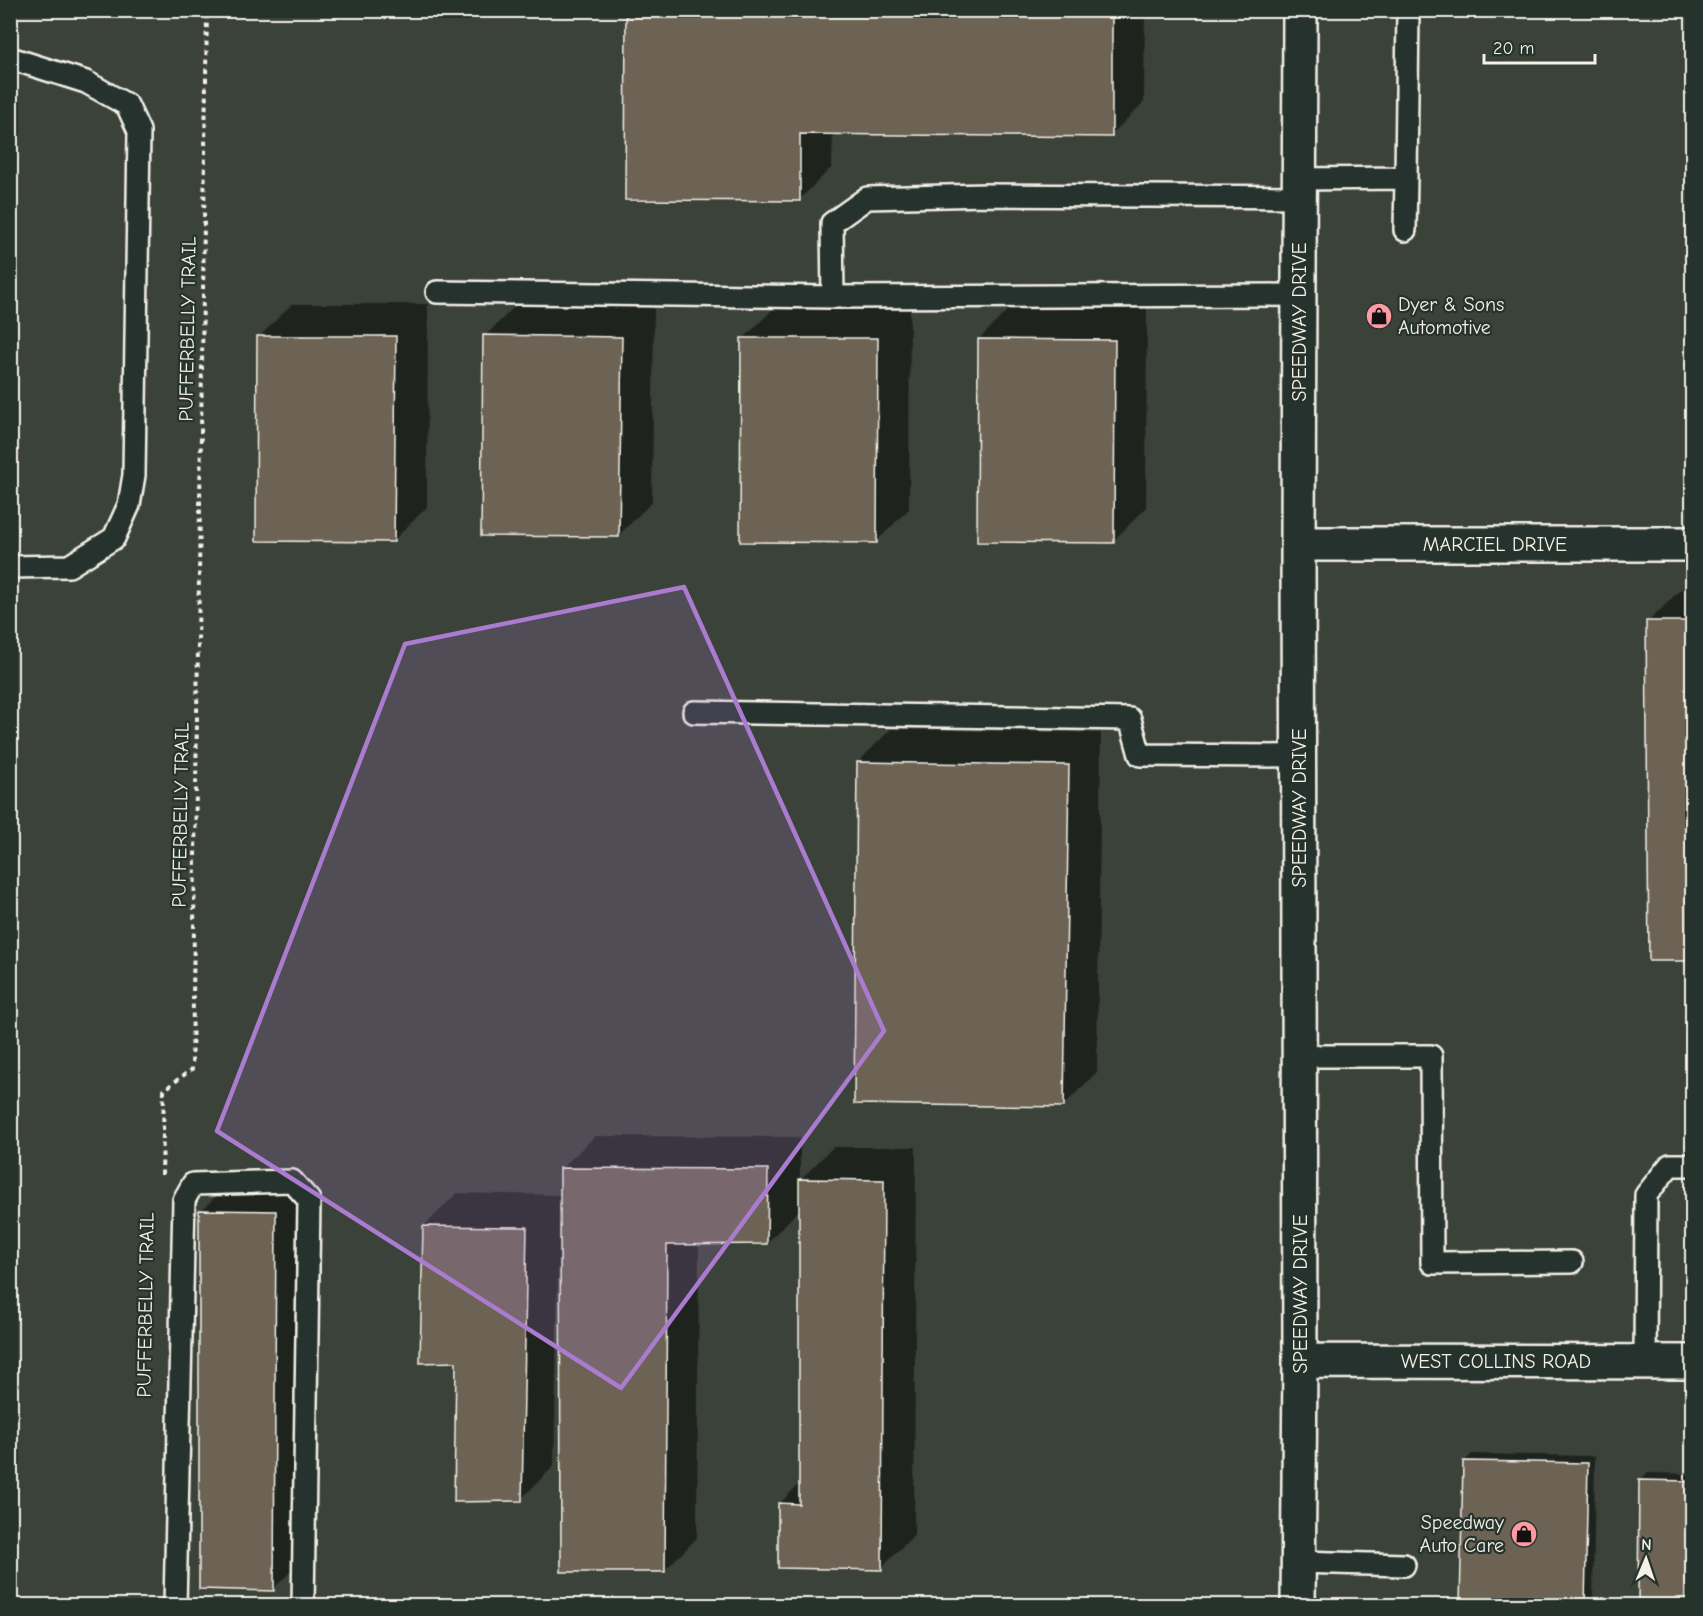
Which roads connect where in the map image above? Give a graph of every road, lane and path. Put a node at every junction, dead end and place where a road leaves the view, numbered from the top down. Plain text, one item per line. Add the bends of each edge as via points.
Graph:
1 (207, 10) edge
2 (1300, 10) edge
3 (1408, 10) edge
4 (10, 58) edge
5 (1406, 178) junction
6 (1299, 188) junction
7 (1405, 231) dead end
8 (437, 292) dead end
9 (1299, 295) junction
10 (833, 297) junction
11 (1298, 544) junction
12 (1692, 544) edge
13 (10, 567) edge
14 (694, 712) dead end
15 (1298, 756) junction
16 (1300, 1056) junction
17 (1692, 1165) edge
18 (162, 1186) dead end
19 (1572, 1262) dead end
20 (1300, 1361) junction
21 (1645, 1362) junction
22 (1692, 1362) edge
23 (1298, 1562) junction
24 (1404, 1565) dead end
25 (175, 1605) edge
26 (303, 1605) edge
27 (1298, 1605) edge

1 - 18 path, PUFFERBELLY TRAIL via 192,1069 164,1090
2 - 6 main road, SPEEDWAY DRIVE
3 - 5 lane
4 - 13 lane via 86,82 128,105 139,131 134,475 129,505 114,538 69,566
5 - 6 lane
5 - 7 lane
6 - 9 main road, SPEEDWAY DRIVE
6 - 10 lane via 867,198 832,224
8 - 10 lane
9 - 10 lane
9 - 11 main road, SPEEDWAY DRIVE
11 - 12 main road, MARCIEL DRIVE
11 - 15 main road, SPEEDWAY DRIVE
14 - 15 lane via 1130,719 1140,755
15 - 16 main road, SPEEDWAY DRIVE
16 - 19 lane via 1431,1056 1432,1263
16 - 20 main road, SPEEDWAY DRIVE
17 - 21 lane via 1670,1165 1646,1195
20 - 21 main road, WEST COLLINS ROAD
20 - 23 main road, SPEEDWAY DRIVE
21 - 22 main road, WEST COLLINS ROAD
23 - 24 lane
23 - 27 main road, SPEEDWAY DRIVE
25 - 26 lane via 184,1200 193,1184 292,1181 309,1200

